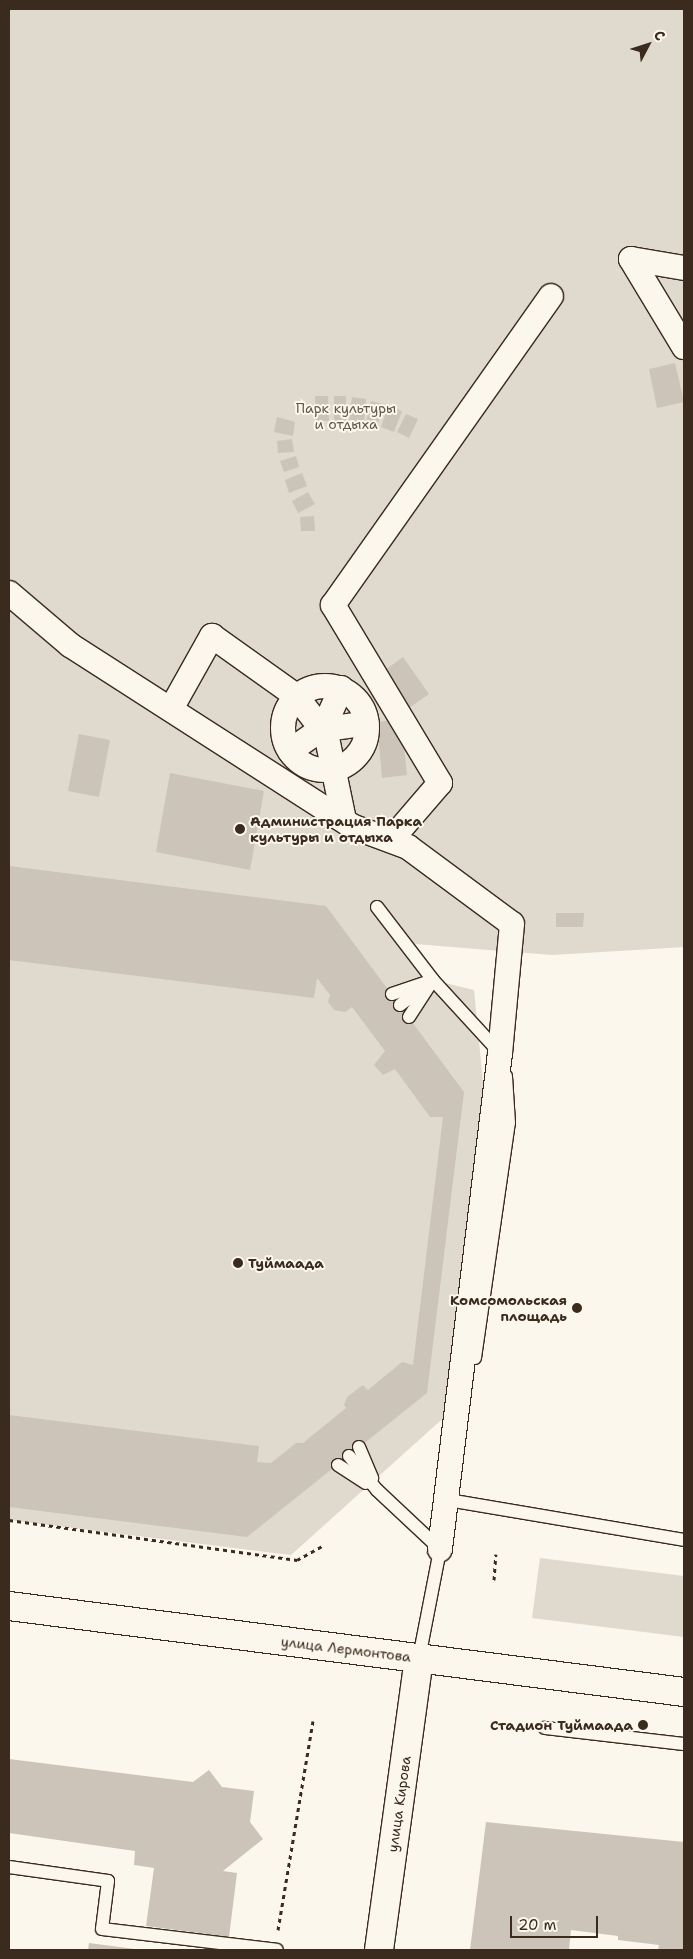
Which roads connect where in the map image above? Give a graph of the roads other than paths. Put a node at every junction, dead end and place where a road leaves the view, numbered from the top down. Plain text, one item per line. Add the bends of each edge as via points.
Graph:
1 (684, 268) edge
2 (551, 296) dead end
3 (684, 347) edge
4 (9, 593) edge
5 (341, 688) junction
6 (296, 696) junction
7 (171, 709) junction
8 (367, 723) junction
9 (324, 728) junction
10 (290, 751) junction
11 (334, 769) junction
12 (344, 820) junction
13 (391, 840) junction
14 (378, 907) dead end
15 (433, 980) junction
16 (392, 994) dead end
17 (400, 1006) dead end
18 (409, 1018) dead end
19 (500, 1053) junction
20 (360, 1447) dead end
21 (349, 1456) dead end
22 (338, 1464) dead end
23 (377, 1490) junction
24 (454, 1501) junction
25 (684, 1540) edge
26 (440, 1549) junction
27 (9, 1606) edge
28 (419, 1658) junction
29 (684, 1692) edge
30 (545, 1728) dead end
31 (684, 1744) edge
32 (9, 1867) edge
33 (276, 1950) edge
34 (379, 1950) edge

1 - 3 street via 631,259
2 - 13 street via 332,605 440,783
4 - 7 street via 70,645
5 - 6 street via 318,686
5 - 8 street via 356,699
5 - 9 street
6 - 7 street via 212,636
6 - 9 street
6 - 10 street via 286,710 282,726
7 - 12 street
8 - 9 street
8 - 11 street via 360,753 347,764
9 - 10 street
9 - 11 street
10 - 11 street via 307,766
11 - 12 street
12 - 13 street
13 - 19 street via 408,847 512,924
14 - 15 lane
15 - 16 lane
15 - 17 lane
15 - 18 lane
15 - 19 lane
19 - 24 lane via 506,1076 509,1123
19 - 26 street
20 - 23 lane
21 - 23 lane
22 - 23 lane
23 - 26 lane
24 - 25 lane
24 - 26 lane
26 - 28 lane
27 - 28 main road, улица Лермонтова
28 - 29 main road, улица Лермонтова
28 - 34 main road, улица Кирова
30 - 31 lane
32 - 33 lane via 108,1881 102,1929

